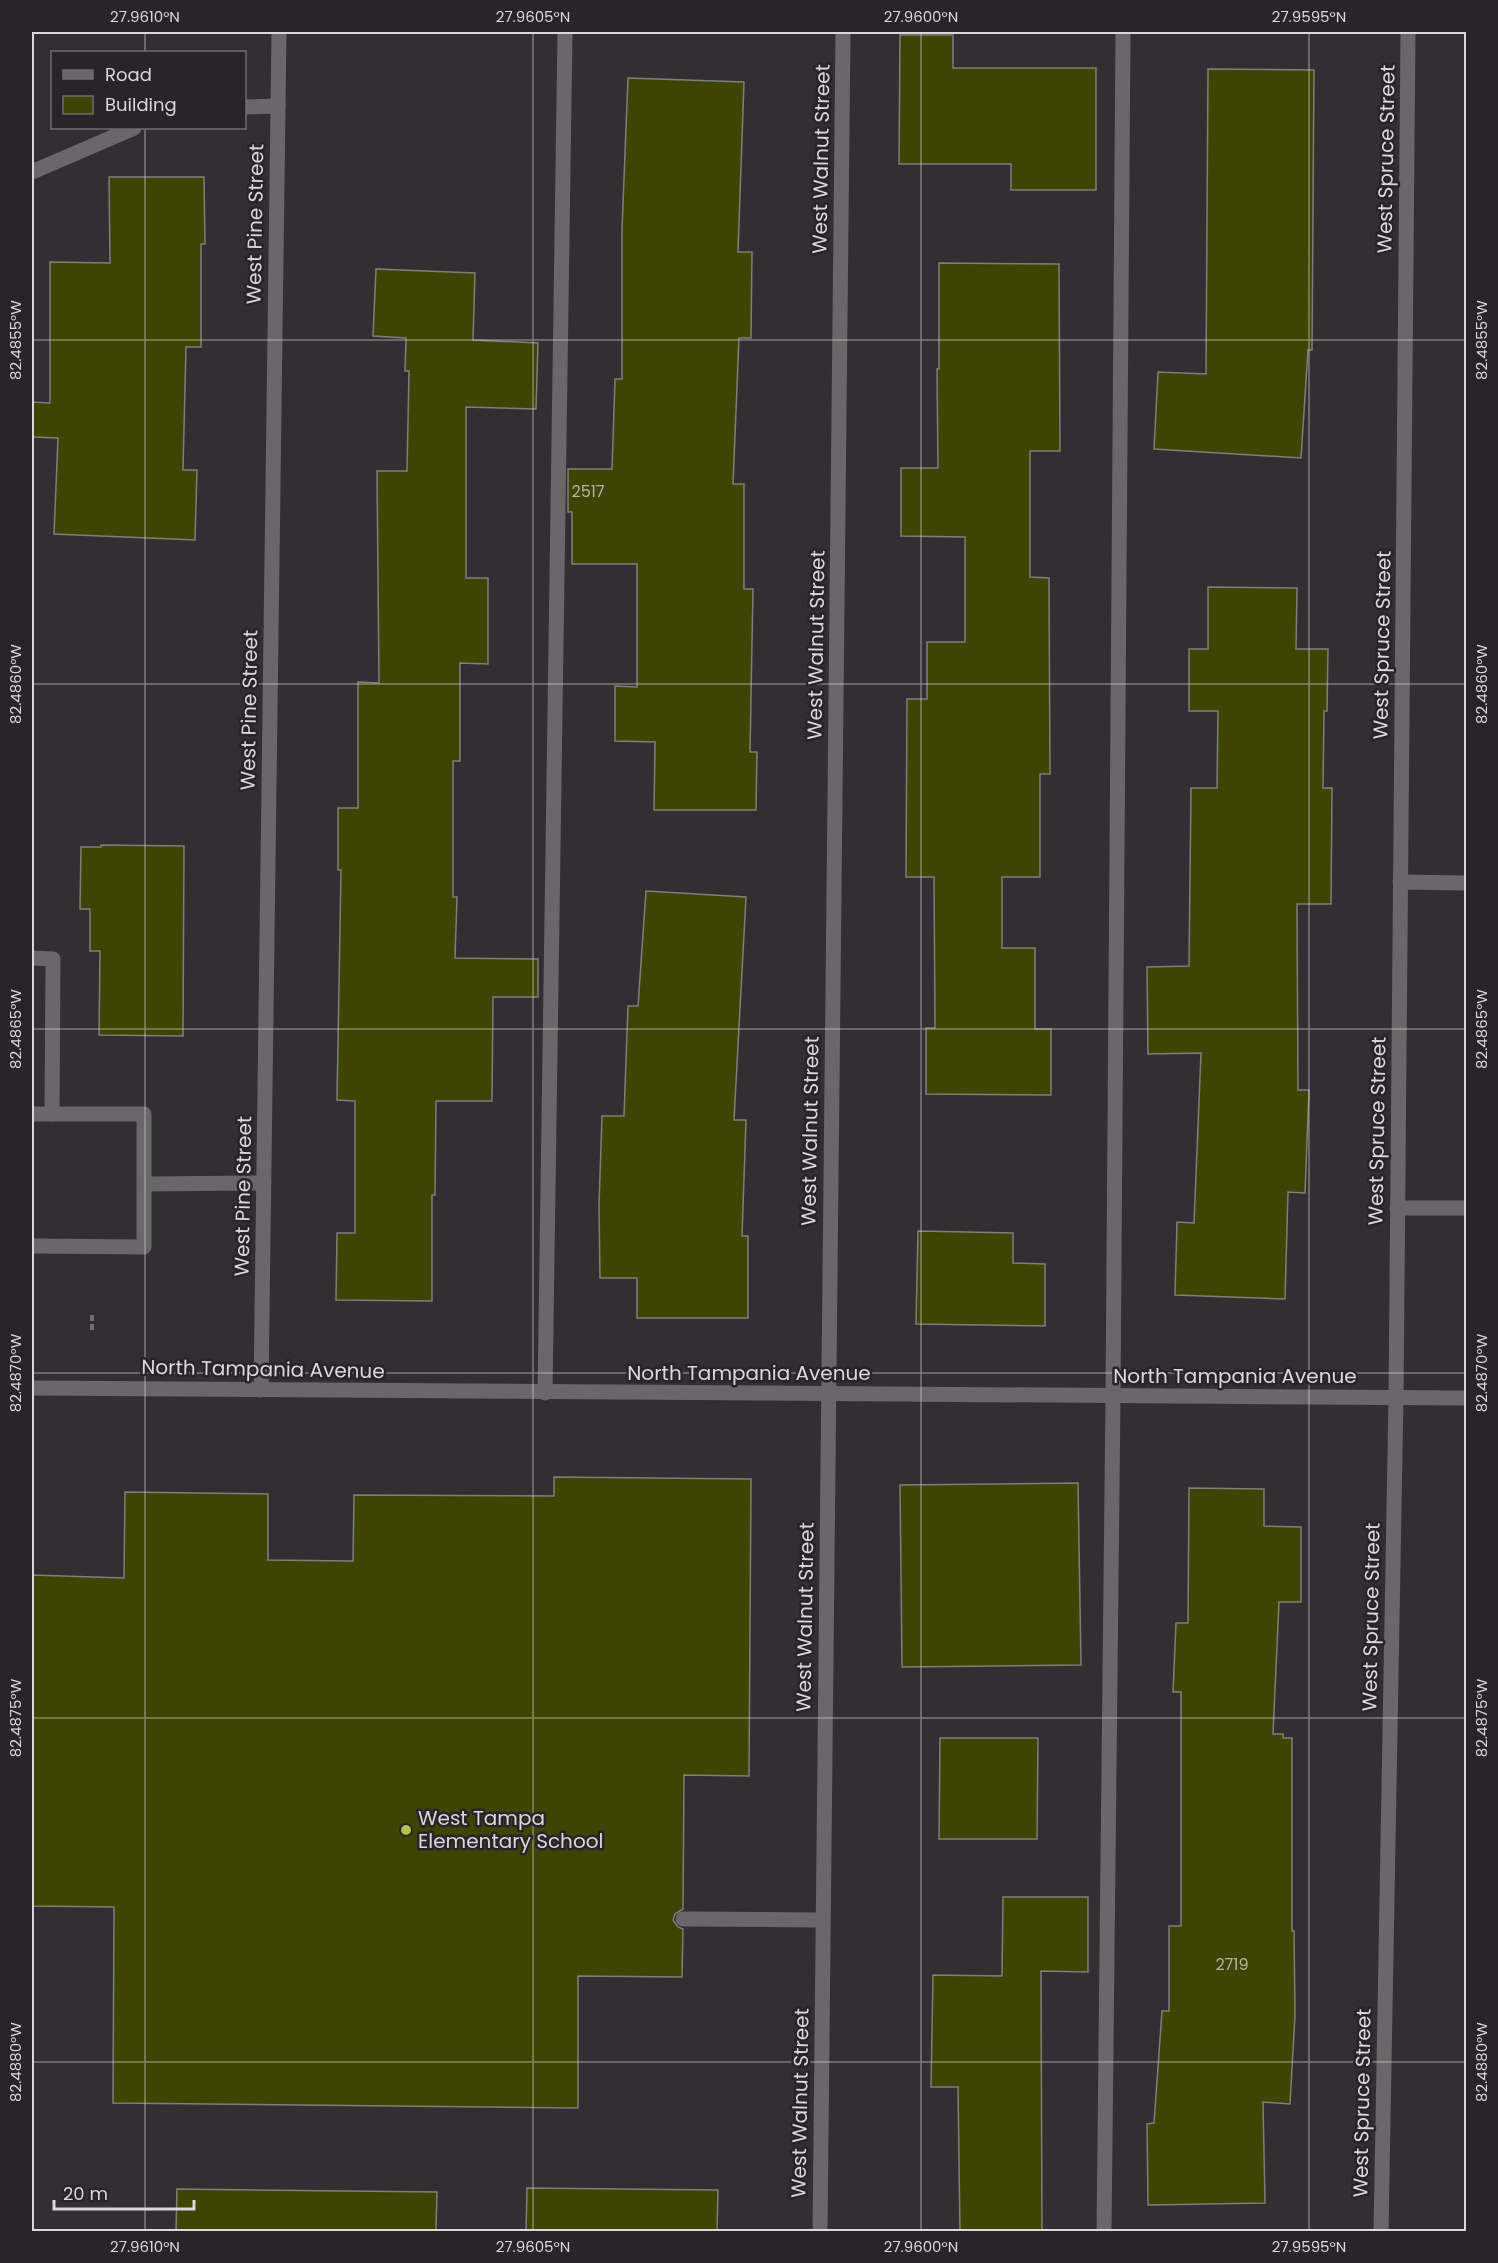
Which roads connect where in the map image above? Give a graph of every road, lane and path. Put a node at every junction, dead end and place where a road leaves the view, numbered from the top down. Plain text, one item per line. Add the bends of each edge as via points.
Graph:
1 (279, 32) edge
2 (566, 32) edge
3 (843, 32) edge
4 (1124, 32) edge
5 (1408, 32) edge
6 (278, 106) junction
7 (246, 107) edge
8 (132, 129) edge
9 (32, 172) edge
10 (1401, 882) junction
11 (1467, 883) edge
12 (32, 958) edge
13 (32, 1114) edge
14 (52, 1114) junction
15 (264, 1183) junction
16 (144, 1185) junction
17 (1397, 1208) junction
18 (1467, 1208) edge
19 (32, 1246) edge
20 (92, 1315) dead end
21 (92, 1333) dead end
22 (32, 1388) edge
23 (261, 1390) junction
24 (545, 1393) junction
25 (829, 1395) junction
26 (1113, 1397) junction
27 (1396, 1398) junction
28 (1467, 1398) edge
29 (683, 1919) dead end
30 (823, 1920) junction
31 (820, 2232) edge
32 (1104, 2232) edge
33 (1381, 2232) edge

1 - 6 street, West Pine Street
2 - 24 street
3 - 25 street, West Walnut Street
4 - 26 street
5 - 10 street, West Spruce Street
6 - 7 street
6 - 15 street, West Pine Street
8 - 9 street
10 - 11 street
10 - 17 street, West Spruce Street
12 - 14 street via 53,958
13 - 14 street
14 - 16 street via 144,1114
15 - 16 street
15 - 23 street, West Pine Street
16 - 19 street via 144,1246
17 - 18 street
17 - 27 street, West Spruce Street
20 - 21 path
22 - 23 street, North Tampania Avenue
23 - 24 street, North Tampania Avenue
24 - 25 street, North Tampania Avenue
25 - 26 street, North Tampania Avenue
25 - 30 street, West Walnut Street
26 - 27 street, North Tampania Avenue
26 - 32 street
27 - 28 street, North Tampania Avenue
27 - 33 street, West Spruce Street
29 - 30 street
30 - 31 street, West Walnut Street

